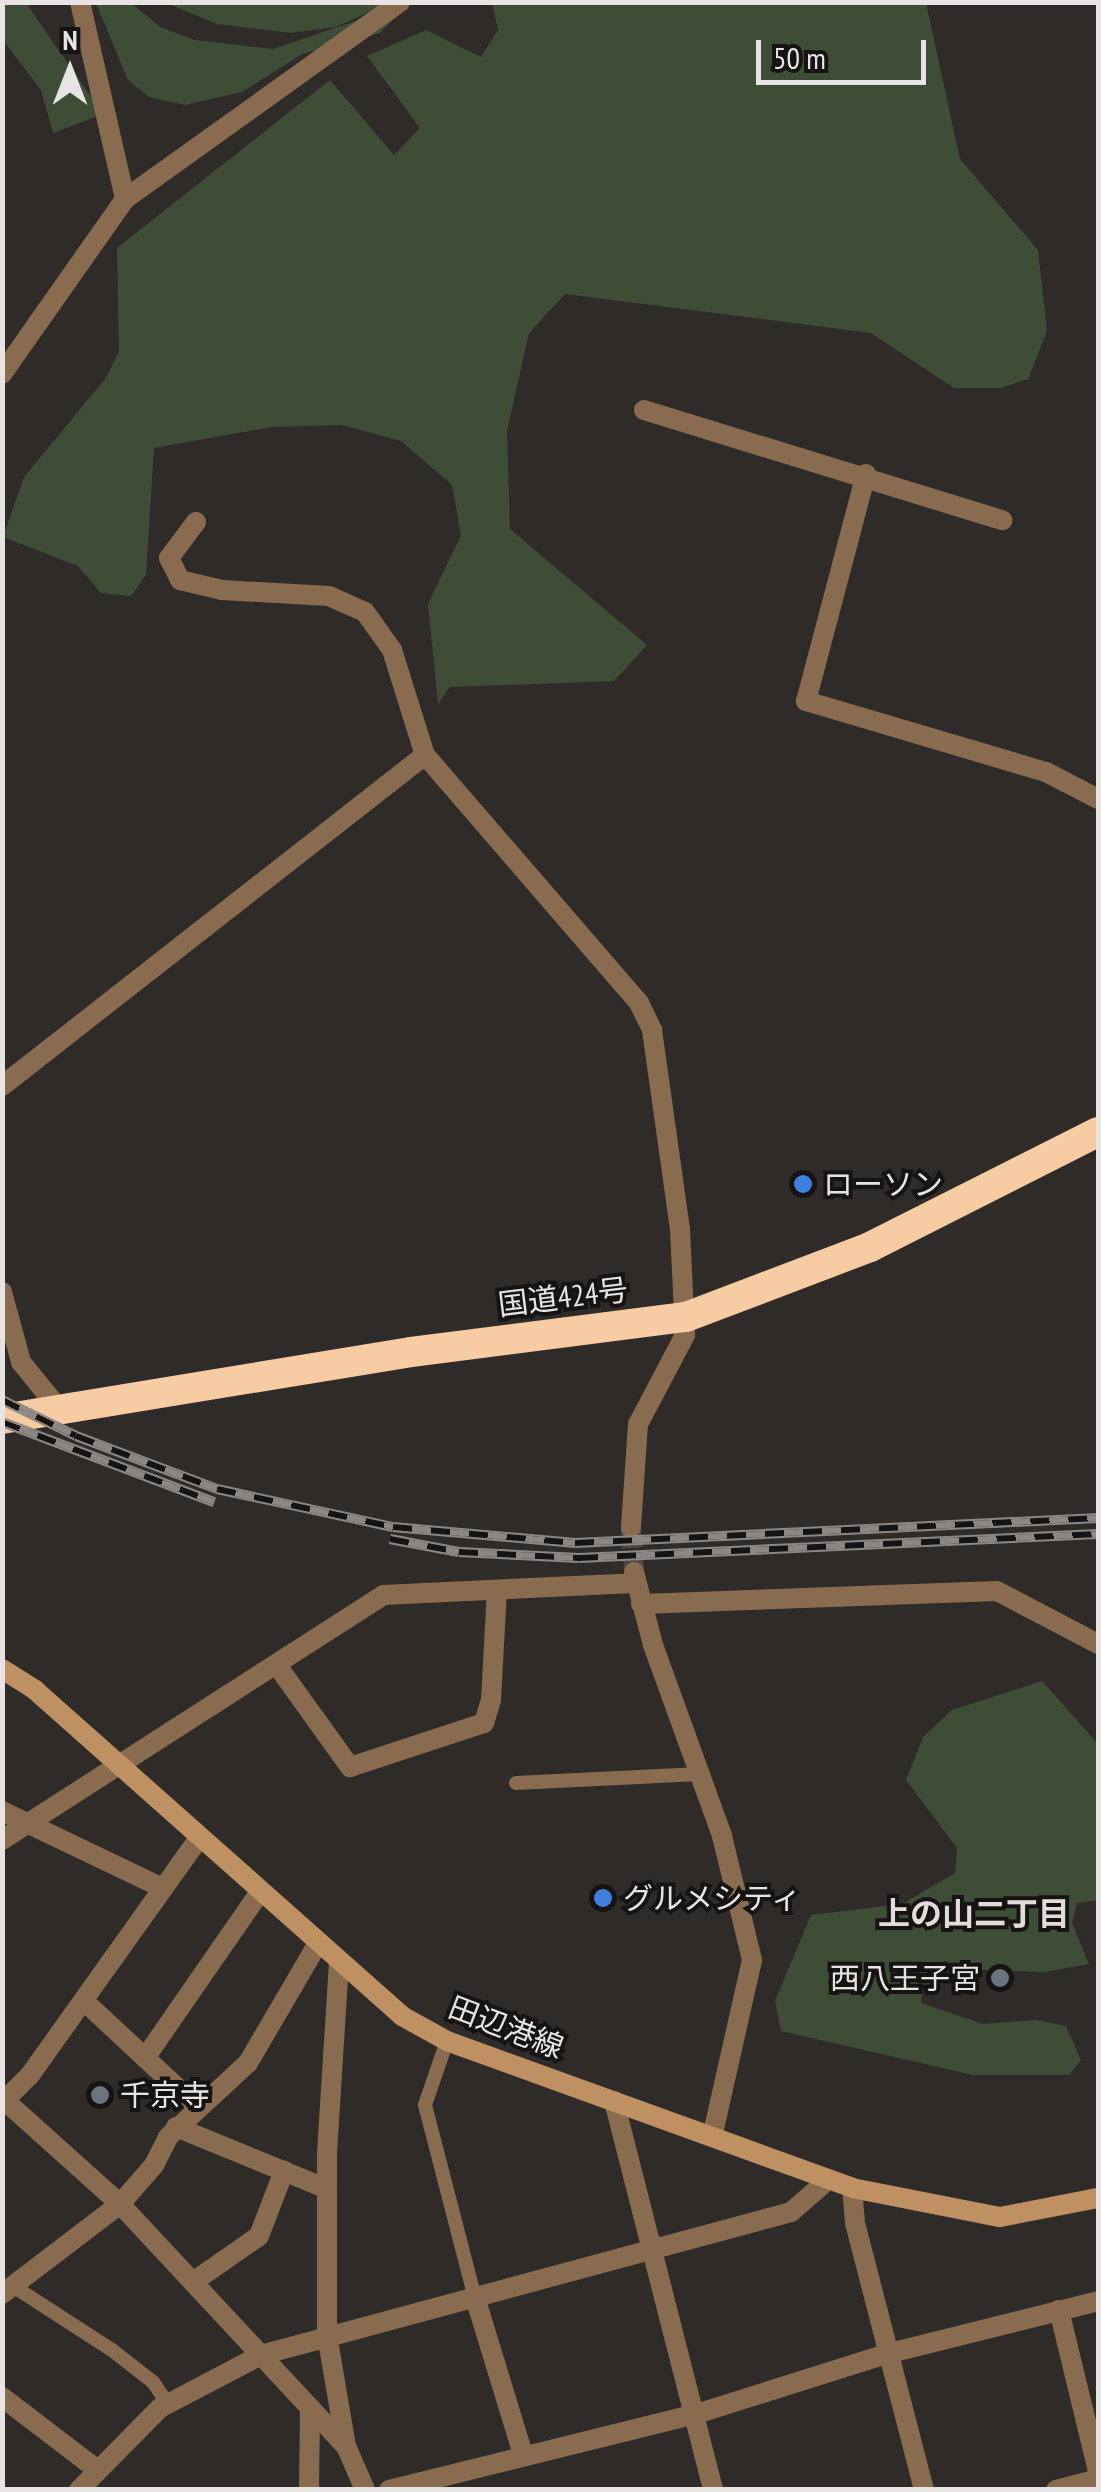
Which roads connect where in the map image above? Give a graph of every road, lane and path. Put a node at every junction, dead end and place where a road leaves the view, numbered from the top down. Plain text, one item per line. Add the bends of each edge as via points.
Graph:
1 (80, 2) edge
2 (400, 2) edge
3 (125, 200) junction
4 (2, 374) edge
5 (644, 410) dead end
6 (866, 474) junction
7 (1002, 520) dead end
8 (196, 522) dead end
9 (425, 755) junction
10 (1098, 799) edge
11 (2, 1086) edge
12 (1098, 1132) edge
13 (2, 1292) edge
14 (686, 1317) junction
15 (59, 1409) junction
16 (2, 1419) edge
17 (631, 1528) tunnel mouth
18 (637, 1586) junction
19 (497, 1590) junction
20 (1098, 1644) edge
21 (276, 1664) junction
22 (2, 1669) edge
23 (119, 1766) junction
24 (700, 1774) junction
25 (516, 1783) dead end
26 (2, 1811) edge
27 (24, 1822) junction
28 (199, 1838) junction
29 (2, 1840) edge
30 (163, 1888) junction
31 (260, 1892) junction
32 (318, 1943) junction
33 (338, 1962) junction
34 (84, 2001) junction
35 (447, 2041) junction
36 (145, 2058) junction
37 (3, 2101) edge
38 (614, 2101) junction
39 (196, 2105) junction
40 (176, 2127) junction
41 (712, 2137) junction
42 (284, 2171) junction
43 (829, 2179) junction
44 (852, 2188) junction
45 (327, 2189) junction
46 (1098, 2198) edge
47 (120, 2204) junction
48 (654, 2249) junction
49 (193, 2282) junction
50 (8, 2290) edge
51 (474, 2294) junction
52 (1098, 2301) edge
53 (1060, 2310) junction
54 (327, 2335) junction
55 (890, 2353) junction
56 (262, 2355) junction
57 (2, 2397) edge
58 (168, 2404) junction
59 (310, 2408) junction
60 (693, 2415) junction
61 (346, 2446) junction
62 (522, 2454) junction
63 (96, 2468) junction
64 (1098, 2471) edge
65 (1098, 2479) edge
66 (79, 2490) edge
67 (310, 2490) edge
68 (365, 2490) edge
69 (389, 2490) edge
70 (713, 2490) edge
71 (924, 2490) edge
72 (1056, 2490) edge

1 - 3 street
2 - 3 street
3 - 4 street
5 - 6 street
6 - 7 street
6 - 10 street via 806,701 1046,772
8 - 9 street via 168,558 180,580 222,590 328,596 365,612 392,650
9 - 11 street
9 - 14 street via 639,1003 652,1030
12 - 14 highway, 国道424号 via 870,1247
13 - 15 street via 21,1362
14 - 15 highway, 国道424号 via 411,1352
14 - 17 street via 686,1335 638,1424
15 - 16 highway, 国道424号
18 - 19 street
18 - 20 street via 997,1591
18 - 24 street
19 - 21 street via 382,1595
19 - 21 street via 492,1700 484,1722 450,1734 350,1767
21 - 23 street
22 - 23 main road, 田辺港線
23 - 27 street
23 - 28 main road, 田辺港線
24 - 25 lane
24 - 41 street via 752,1960
26 - 27 street
27 - 29 street
27 - 30 street
28 - 30 street
28 - 31 main road, 田辺港線
30 - 34 street
31 - 32 main road, 田辺港線
31 - 36 street
32 - 33 main road, 田辺港線
32 - 39 street via 248,2062
33 - 35 main road, 田辺港線 via 402,2016
33 - 45 street
34 - 36 street
34 - 37 street
35 - 38 main road, 田辺港線
35 - 51 lane via 425,2105
36 - 39 street
37 - 47 street
38 - 41 main road, 田辺港線
38 - 48 street
39 - 40 street
40 - 42 street
40 - 47 street
41 - 43 main road, 田辺港線
42 - 45 street
42 - 49 street via 258,2236
43 - 44 main road, 田辺港線
43 - 48 street via 792,2212
44 - 46 main road, 田辺港線 via 1000,2217
44 - 55 street
45 - 54 street
47 - 49 street
47 - 50 street
48 - 51 street
48 - 60 street
49 - 56 street
50 - 58 lane via 112,2350
51 - 54 street
51 - 62 street
52 - 53 street
53 - 55 street
53 - 64 street
54 - 56 street
54 - 61 street
55 - 60 street
55 - 71 street
56 - 58 street
56 - 59 street
57 - 63 street
58 - 63 street
59 - 61 street
59 - 67 street
60 - 62 street
60 - 70 street
61 - 68 street
62 - 69 street
63 - 66 street
65 - 72 street

